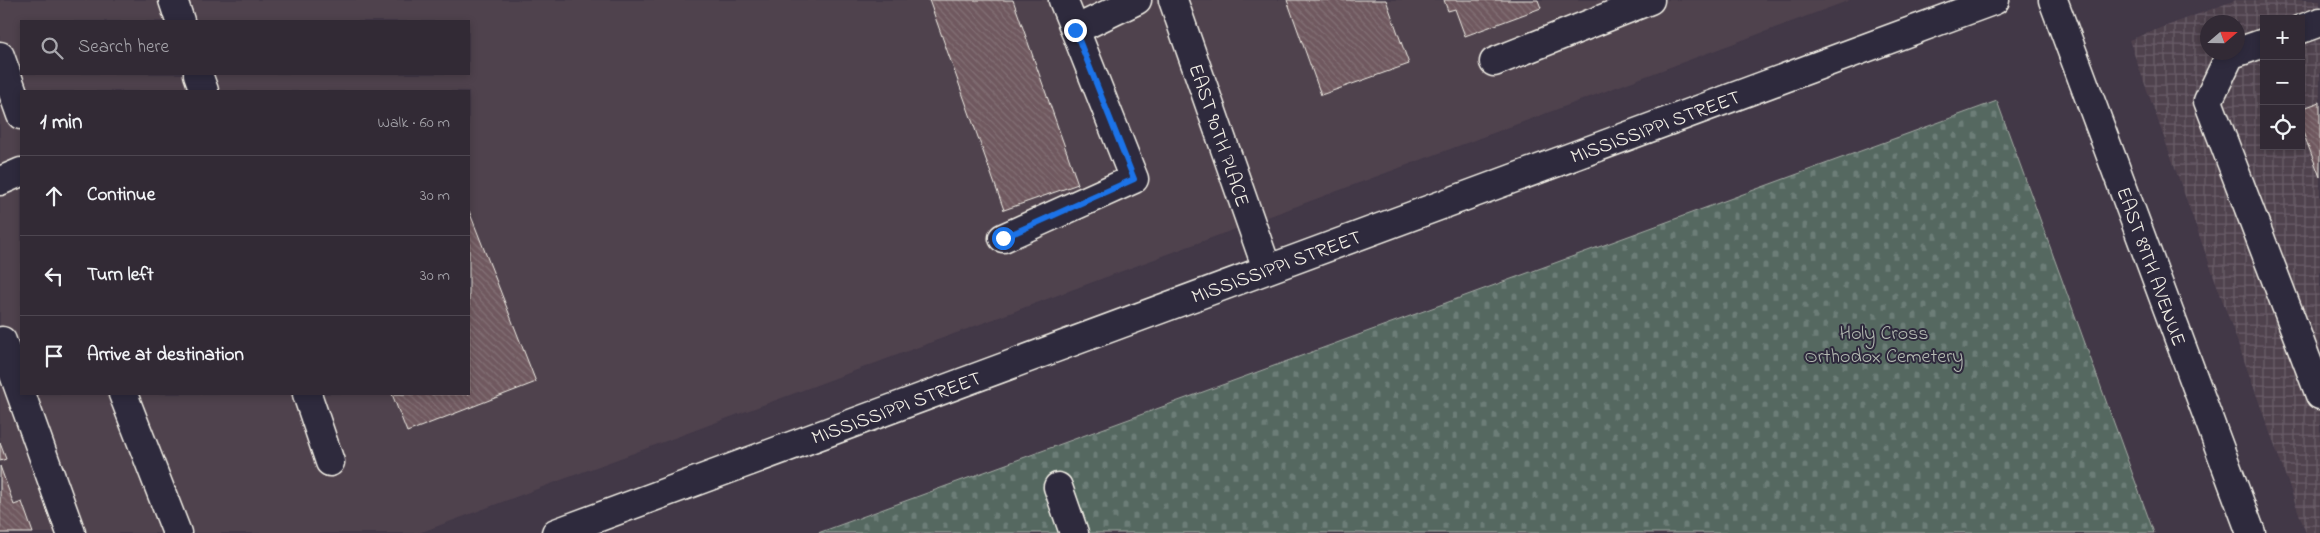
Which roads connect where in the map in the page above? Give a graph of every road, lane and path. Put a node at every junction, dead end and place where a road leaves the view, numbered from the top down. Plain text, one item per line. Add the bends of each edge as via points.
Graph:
1 (173, 0) edge
2 (1063, 0) edge
3 (1137, 0) edge
4 (1172, 0) edge
5 (1650, 0) edge
6 (1995, 0) edge
7 (2052, 0) edge
8 (1608, 8) edge
9 (180, 20) edge
10 (2320, 22) edge
11 (2305, 28) edge
12 (1075, 30) junction
13 (2260, 44) edge
14 (2245, 49) edge
15 (2228, 60) edge
16 (1494, 62) dead end
17 (2, 68) edge
18 (198, 75) edge
19 (204, 90) edge
20 (20, 112) edge
21 (20, 172) edge
22 (0, 180) edge
23 (1003, 238) dead end
24 (1267, 269) junction
25 (8, 338) edge
26 (20, 375) edge
27 (26, 395) edge
28 (123, 395) edge
29 (307, 395) edge
30 (2320, 395) edge
31 (330, 462) dead end
32 (1058, 487) dead end
33 (71, 533) edge
34 (177, 533) edge
35 (556, 533) edge
36 (1074, 533) edge
37 (2251, 533) edge

1 - 9 street
2 - 12 street
3 - 12 street
4 - 24 street, EAST 90TH PLACE
5 - 8 street
6 - 24 street, MISSISSIPPI STREET
7 - 37 street, EAST 89TH AVENUE
8 - 16 street
10 - 11 street
12 - 23 street via 1134,179
13 - 14 street
15 - 30 street via 2208,101
17 - 20 street
18 - 19 street
21 - 22 street
24 - 35 street, MISSISSIPPI STREET
25 - 26 street
27 - 33 street
28 - 34 street
29 - 31 street
32 - 36 street

